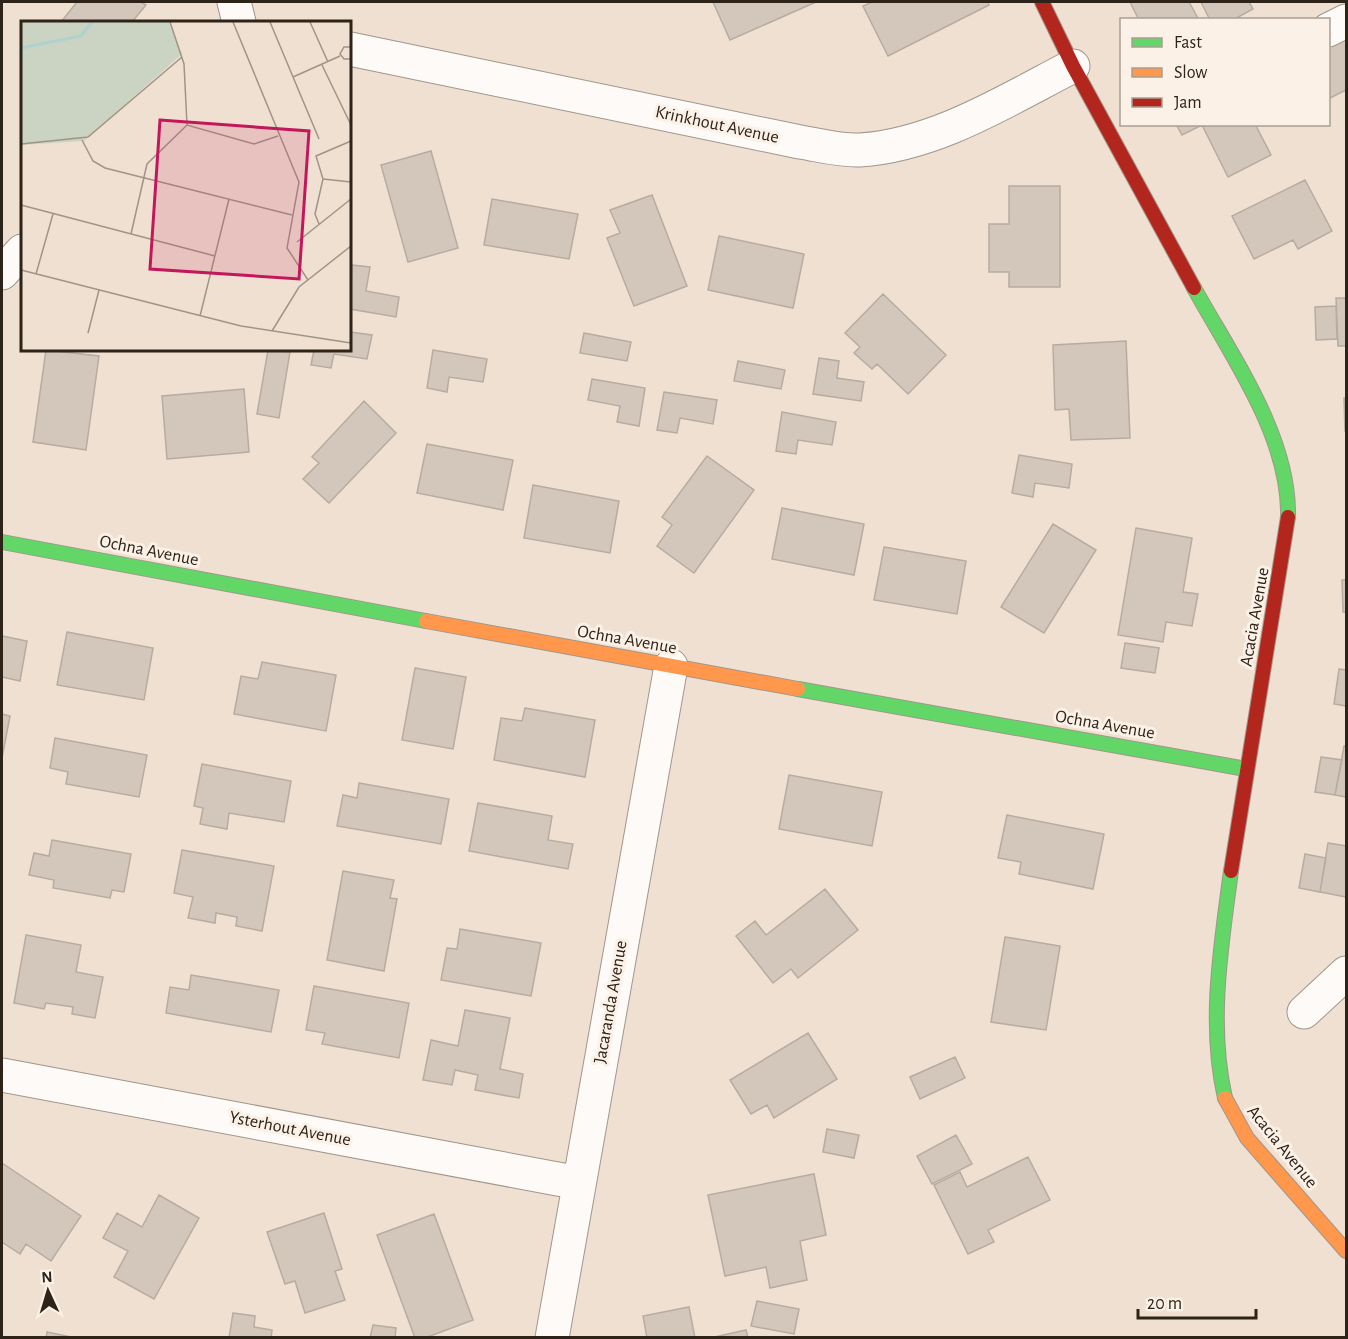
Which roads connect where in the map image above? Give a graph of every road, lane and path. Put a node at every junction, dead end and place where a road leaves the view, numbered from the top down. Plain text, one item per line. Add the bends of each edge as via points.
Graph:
1 (234, 2) edge
2 (1042, 2) edge
3 (239, 21) edge
4 (1347, 21) edge
5 (1330, 30) edge
6 (351, 49) edge
7 (1073, 66) junction
8 (21, 251) edge
9 (2, 273) edge
10 (2, 542) edge
11 (671, 666) junction
12 (1246, 769) junction
13 (1347, 973) edge
14 (1304, 1012) dead end
15 (2, 1075) edge
16 (579, 1183) junction
17 (1347, 1251) edge
18 (552, 1338) edge

1 - 3 street
2 - 7 street, Acacia Avenue
4 - 5 street
6 - 7 street, Krinkhout Avenue via 800,142 858,150 909,141 964,120
7 - 12 street, Acacia Avenue via 1226,344 1286,466 1290,496 1287,535
8 - 9 street
10 - 11 street, Ochna Avenue
11 - 12 street, Ochna Avenue
11 - 16 street, Jacaranda Avenue
12 - 17 street, Acacia Avenue via 1224,922 1216,1007 1217,1064 1226,1104 1247,1138
13 - 14 street
15 - 16 street, Ysterhout Avenue
16 - 18 street, Jacaranda Avenue

